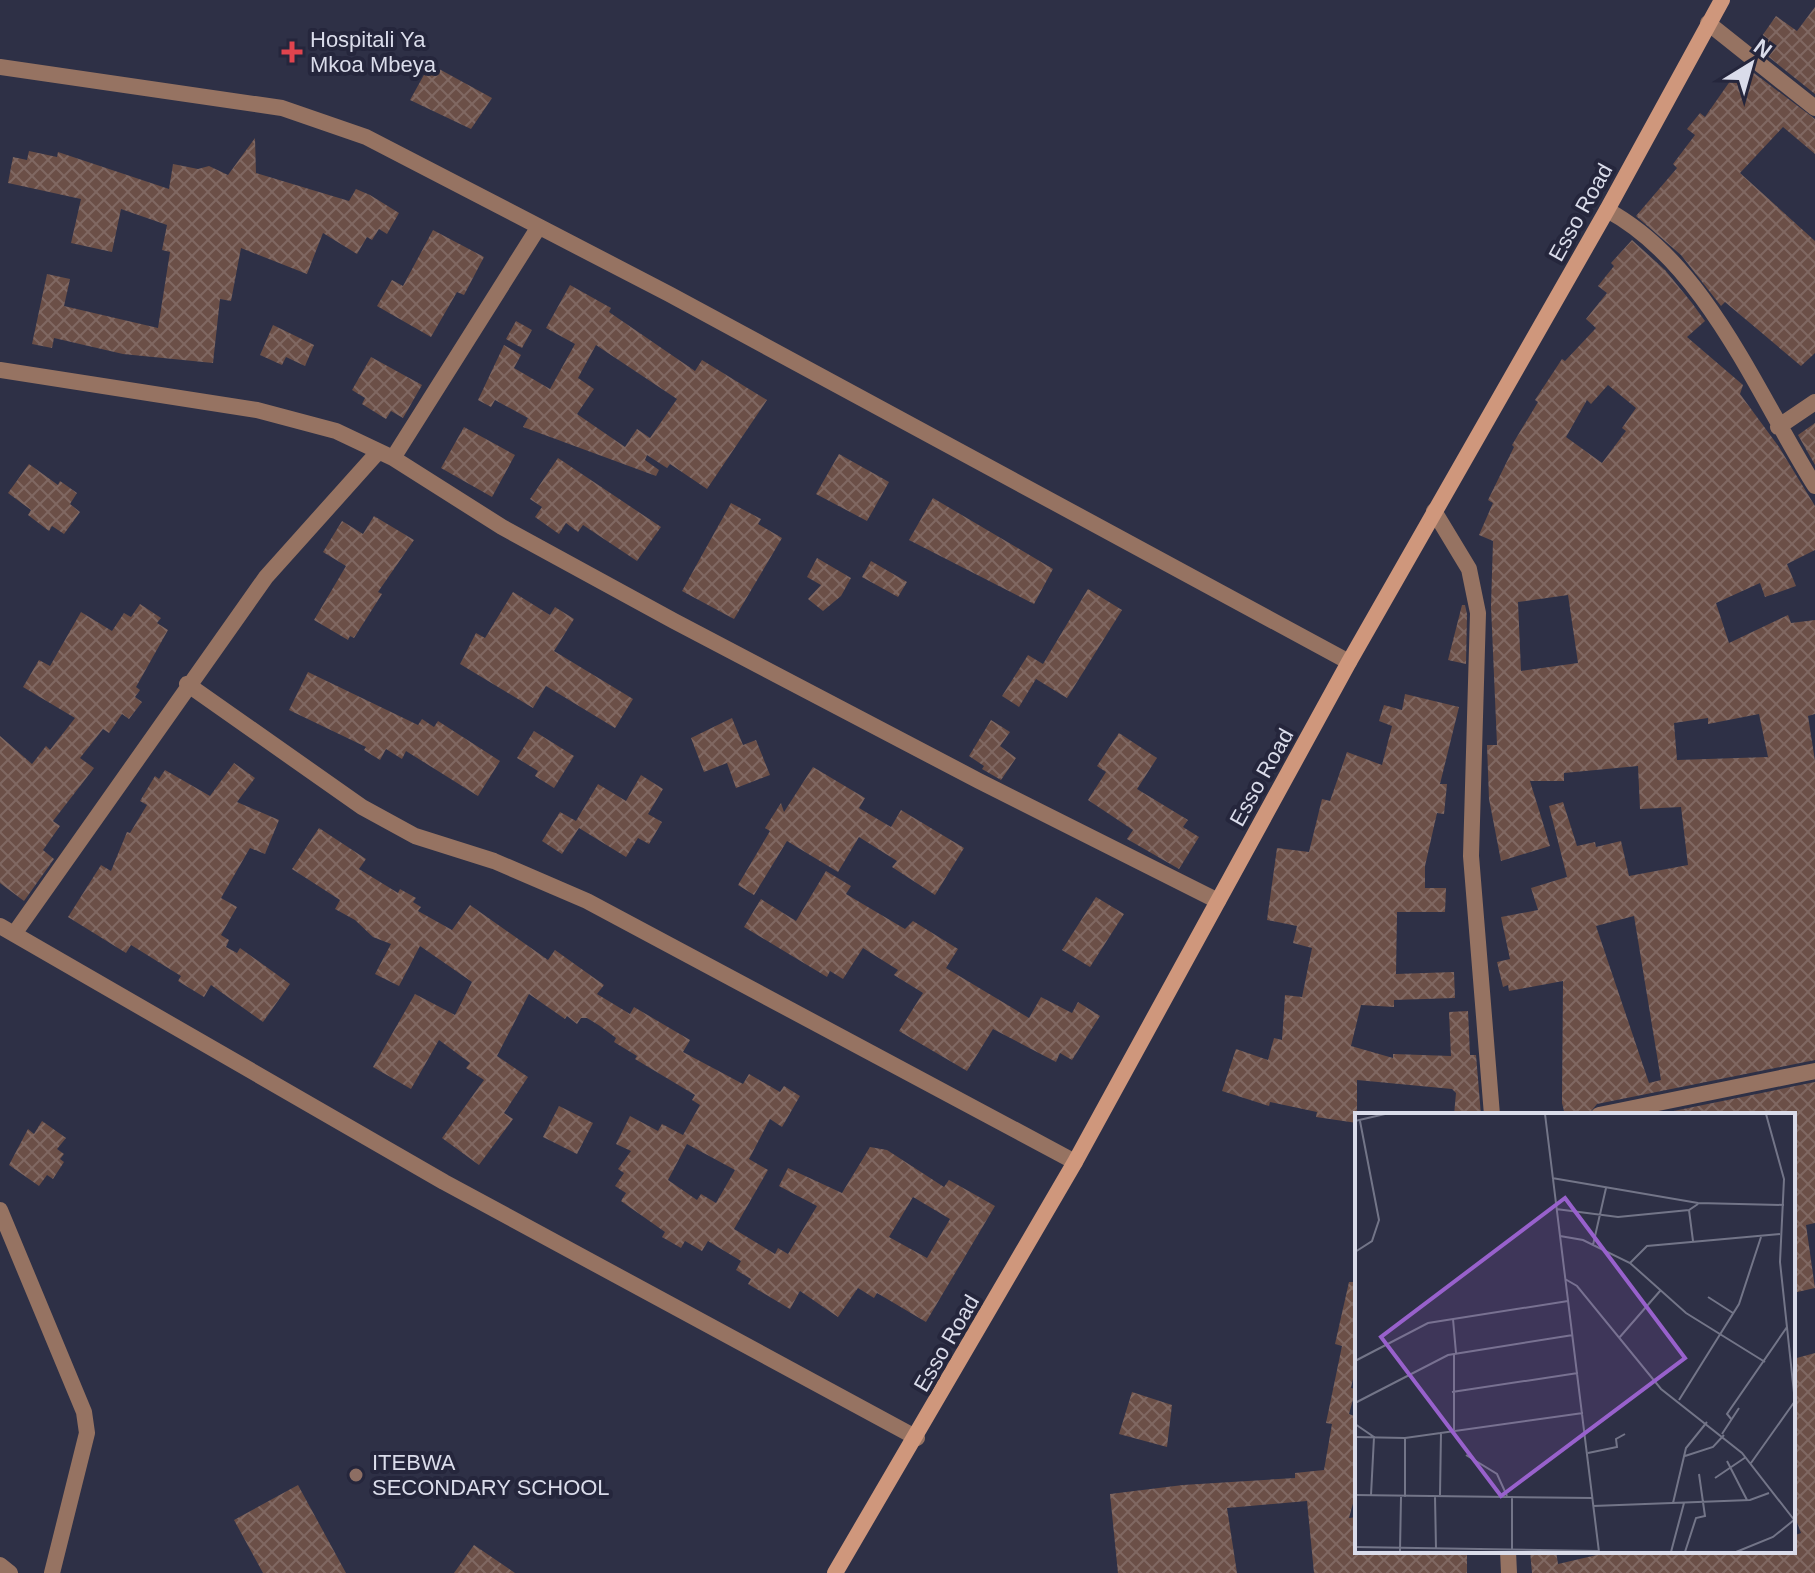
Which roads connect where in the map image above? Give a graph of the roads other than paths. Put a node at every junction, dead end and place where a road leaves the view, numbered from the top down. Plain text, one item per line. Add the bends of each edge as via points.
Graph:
1 (1722, 0) edge
2 (1708, 23) junction
3 (0, 67) edge
4 (1815, 108) edge
5 (1607, 210) junction
6 (538, 228) junction
7 (0, 370) edge
8 (1815, 402) edge
9 (1778, 427) junction
10 (385, 455) junction
11 (1815, 486) edge
12 (1434, 511) junction
13 (1349, 662) junction
14 (187, 684) junction
15 (1218, 901) junction
16 (7, 930) edge
17 (1815, 1071) edge
18 (1492, 1113) edge
19 (1609, 1113) edge
20 (1075, 1162) junction
21 (0, 1210) edge
22 (917, 1438) junction
23 (1508, 1553) edge
24 (0, 1565) edge
25 (10, 1573) edge
26 (52, 1573) edge
27 (835, 1573) edge
28 (1509, 1573) edge

1 - 2 street, Esso Road
2 - 4 street
2 - 5 street, Esso Road
3 - 6 street via 282,108 366,137
5 - 9 street via 1636,225 1695,286
5 - 12 street, Esso Road
6 - 10 street
6 - 13 street
7 - 10 street via 257,410 336,431
8 - 9 street
9 - 11 street
10 - 14 street via 266,577
10 - 15 street via 502,527 674,621
12 - 13 street, Esso Road
12 - 18 street via 1469,569 1478,613 1471,856
13 - 15 street, Esso Road
14 - 16 street
14 - 20 street via 362,807 415,836 494,861 587,901
15 - 20 street, Esso Road
16 - 22 street via 444,1182
17 - 19 street
20 - 22 street, Esso Road
21 - 26 street via 84,1412 87,1433
22 - 27 street, Esso Road
23 - 28 street
24 - 25 street

